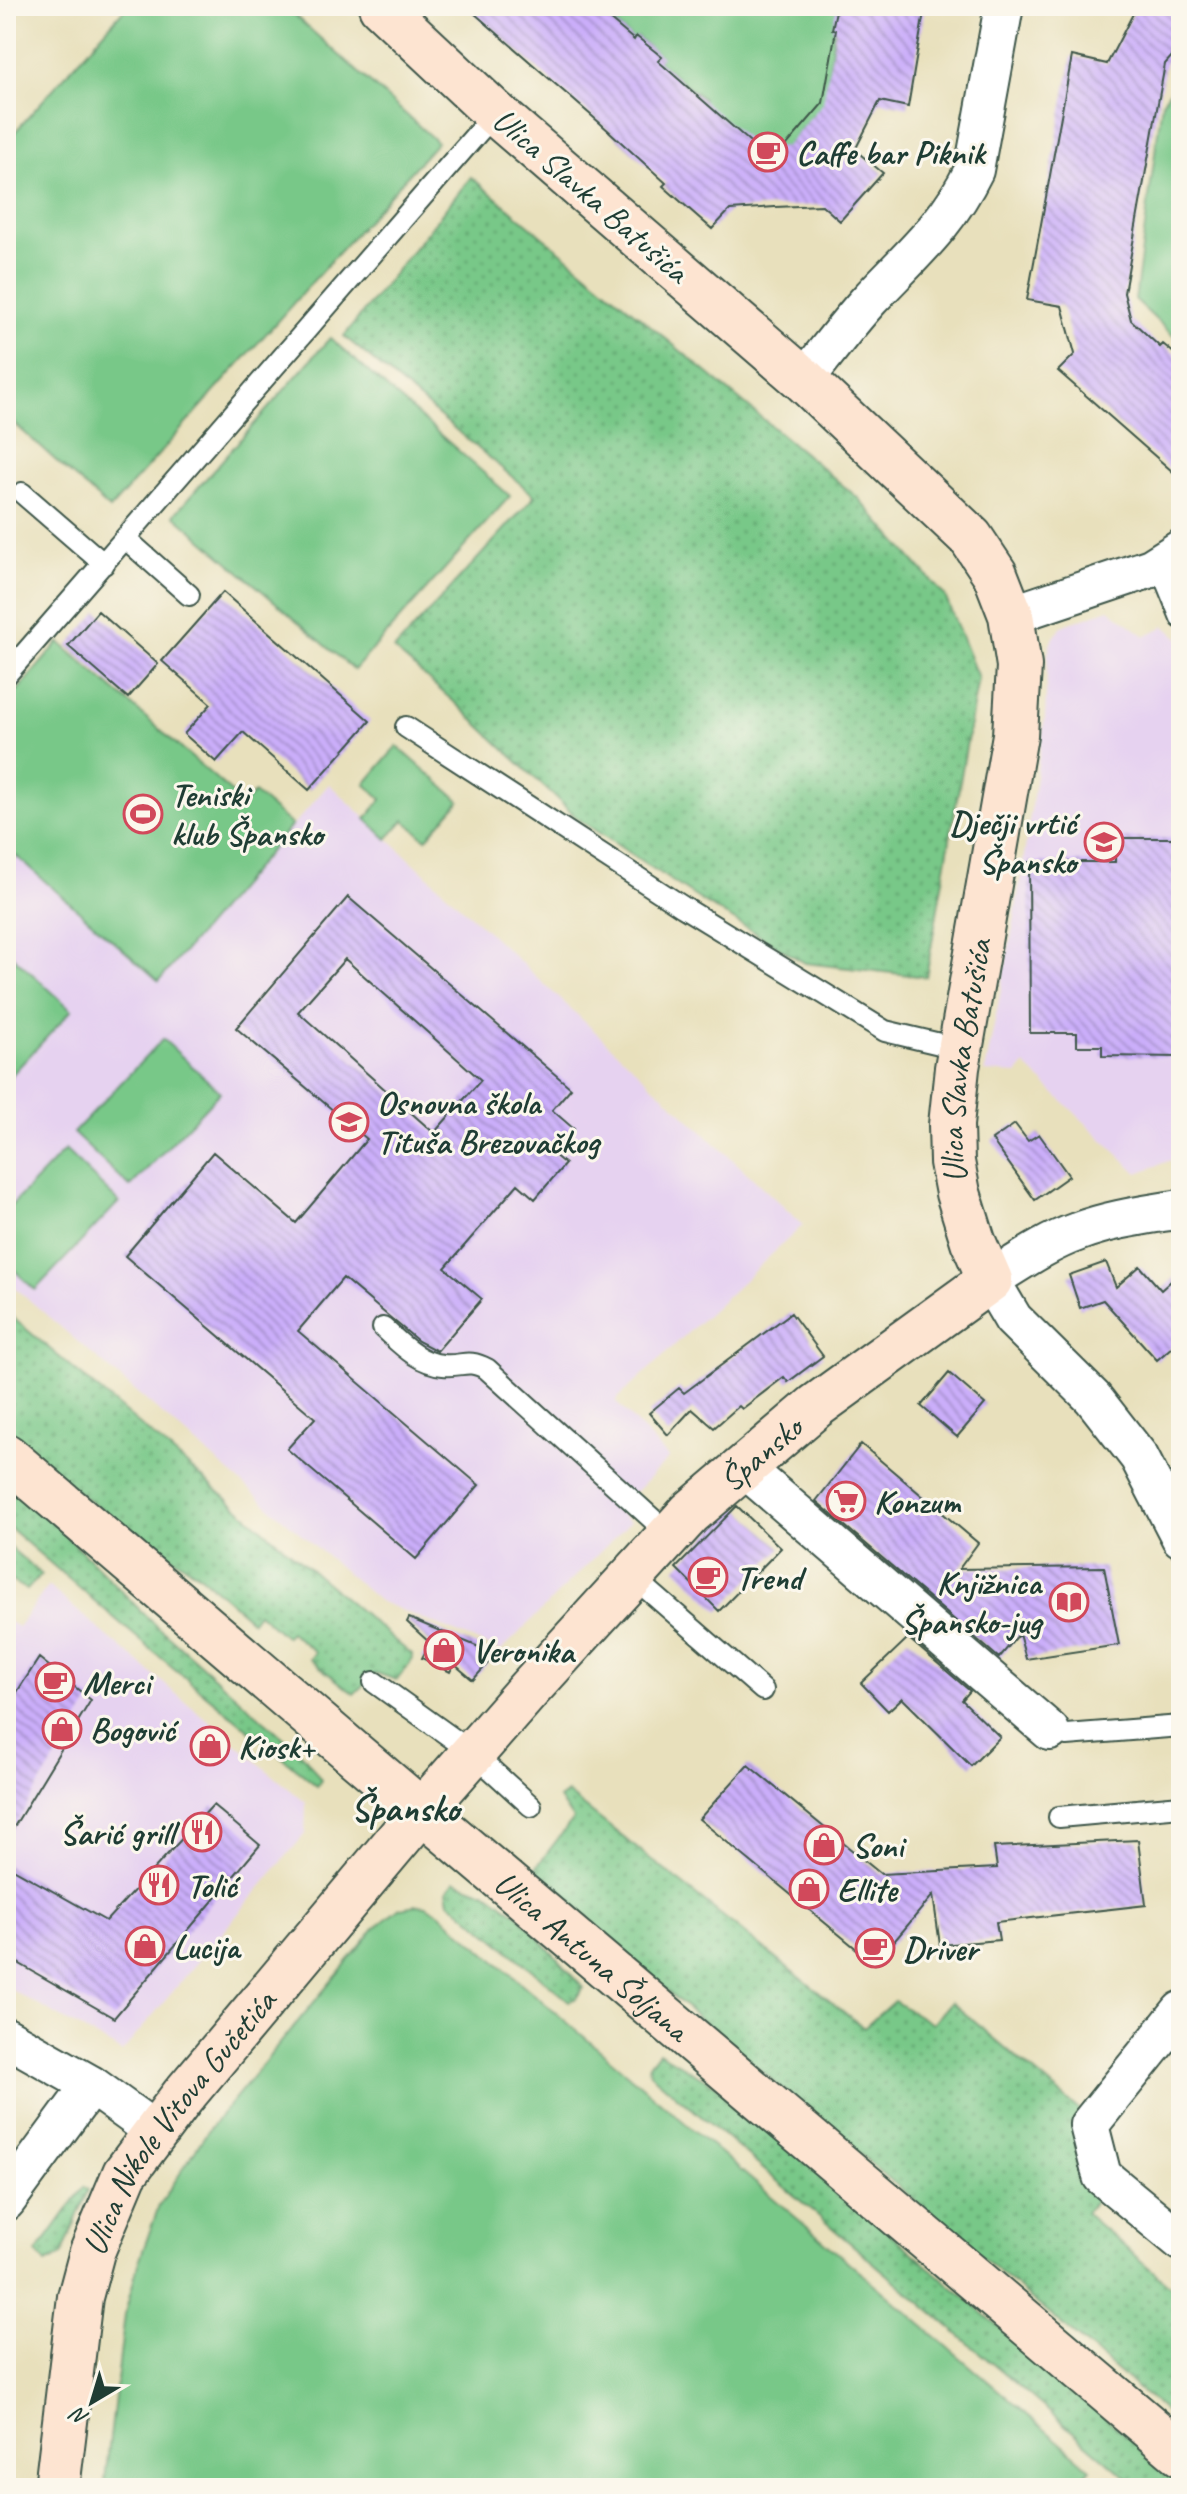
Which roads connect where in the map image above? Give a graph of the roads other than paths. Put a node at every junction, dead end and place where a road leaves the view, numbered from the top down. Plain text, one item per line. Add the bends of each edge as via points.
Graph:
1 (381, 6) edge
2 (1004, 6) edge
3 (495, 113) junction
4 (804, 380) junction
5 (22, 493) dead end
6 (126, 539) junction
7 (1170, 557) edge
8 (104, 564) junction
9 (189, 595) dead end
10 (1011, 615) junction
11 (1181, 618) edge
12 (6, 675) edge
13 (406, 727) dead end
14 (961, 1049) junction
15 (1181, 1209) edge
16 (990, 1280) junction
17 (383, 1328) dead end
18 (6, 1456) edge
19 (743, 1467) junction
20 (670, 1535) junction
21 (1181, 1538) edge
22 (632, 1576) junction
23 (374, 1682) dead end
24 (763, 1690) dead end
25 (1181, 1726) edge
26 (1050, 1731) joint
27 (473, 1753) junction
28 (531, 1806) dead end
29 (1181, 1806) edge
30 (422, 1811) junction
31 (1059, 1817) dead end
32 (1181, 2011) edge
33 (6, 2037) edge
34 (91, 2085) junction
35 (156, 2132) junction
36 (6, 2201) edge
37 (1181, 2241) edge
38 (1181, 2454) edge
39 (57, 2488) edge

1 - 3 street, Ulica Slavka Batušića
2 - 4 street via 974,170 963,193 946,220 869,300
3 - 4 street, Ulica Slavka Batušića
3 - 6 lane
4 - 10 street, Ulica Slavka Batušića via 971,538 995,574
5 - 8 lane
6 - 8 lane
6 - 9 lane
7 - 10 street
7 - 11 lane
8 - 12 lane
10 - 14 street, Ulica Slavka Batušića via 1019,666 1015,735
13 - 14 lane via 885,1031
14 - 16 street, Ulica Slavka Batušića via 952,1162 973,1241
15 - 16 street, Špansko via 1074,1233
16 - 19 street, Špansko via 816,1406
16 - 21 street, Ulica Slavka Batušića via 1013,1319 1093,1398 1139,1457
17 - 20 lane via 411,1354 444,1365 473,1361 487,1369
18 - 30 street, Ulica Antuna Šoljana
19 - 20 street, Špansko
19 - 26 street
20 - 22 street, Špansko
22 - 24 lane
22 - 27 street, Špansko
23 - 27 lane
25 - 26 lane via 1067,1735
27 - 28 lane
27 - 30 street, Špansko
29 - 31 lane
30 - 35 street, Ulica Nikole Vitova Gučetića
30 - 38 street, Ulica Antuna Šoljana
32 - 37 street via 1089,2125 1102,2176
33 - 34 street
34 - 35 street
34 - 36 street
35 - 39 street, Ulica Nikole Vitova Gučetića via 125,2173 85,2276

